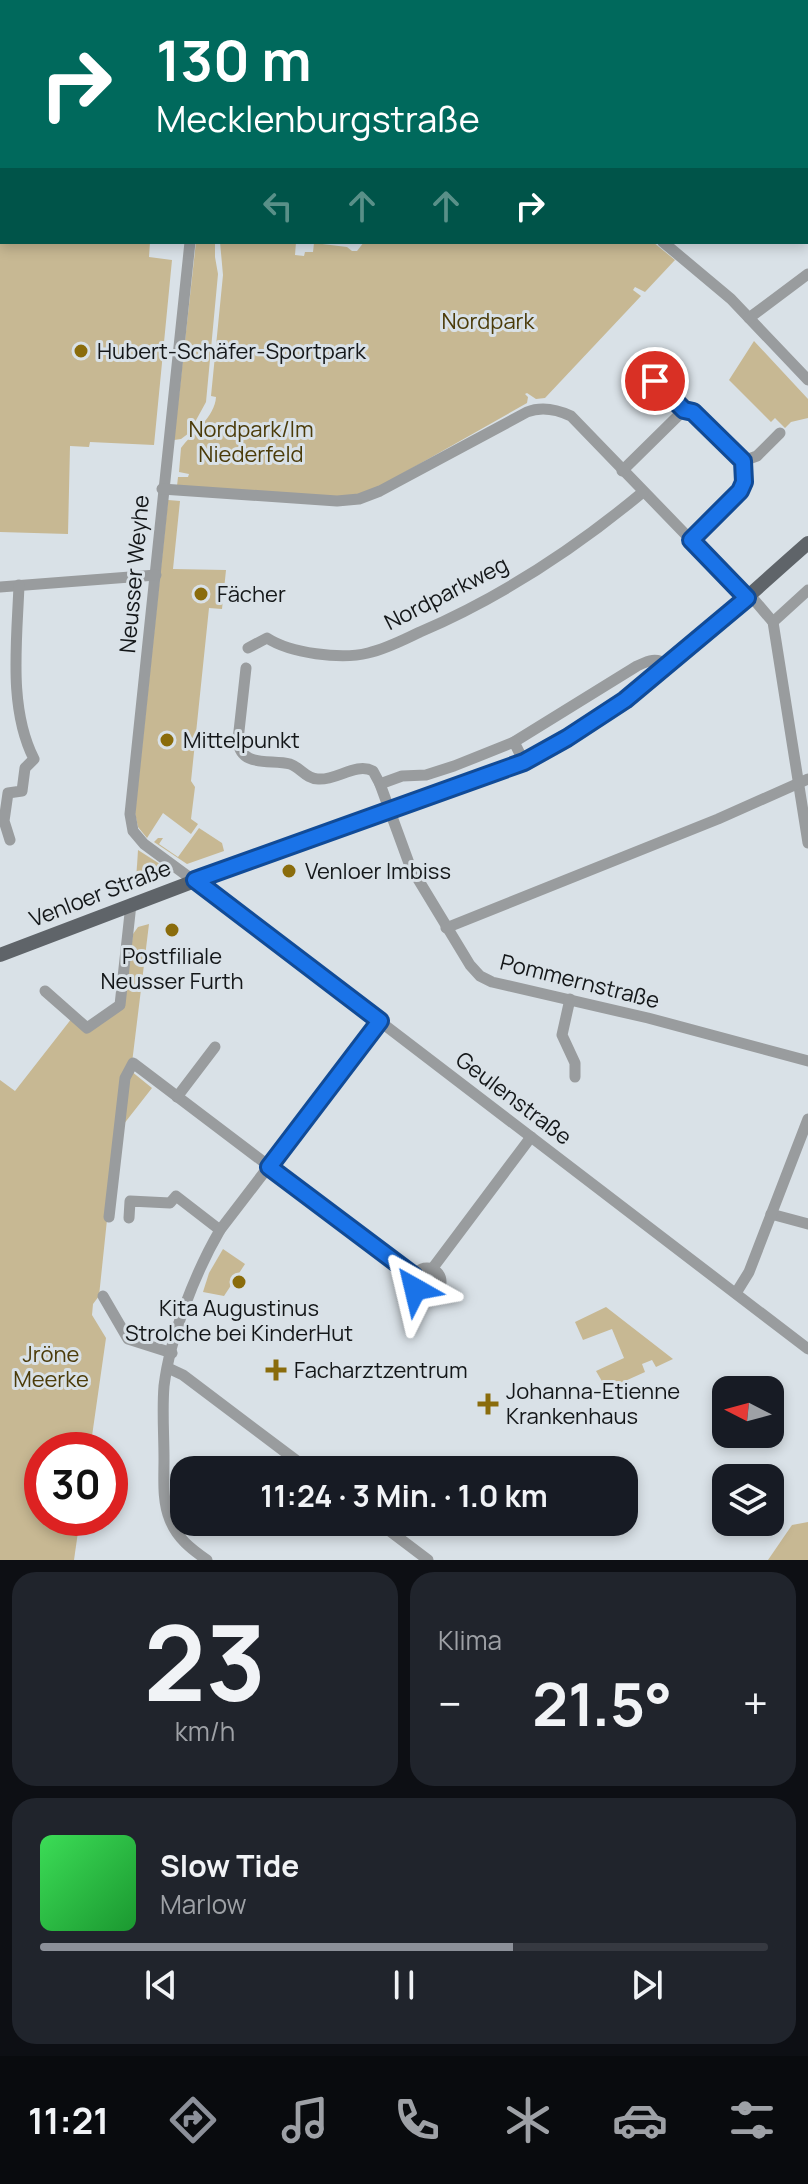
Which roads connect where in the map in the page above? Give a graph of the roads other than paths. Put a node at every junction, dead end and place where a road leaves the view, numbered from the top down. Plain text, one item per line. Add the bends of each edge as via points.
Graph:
1 (190, 244) edge
2 (666, 244) edge
3 (808, 274) edge
4 (749, 318) junction
5 (669, 368) dead end
6 (808, 380) edge
7 (684, 410) junction
8 (780, 433) dead end
9 (743, 461) junction
10 (622, 471) junction
11 (162, 489) junction
12 (643, 492) junction
13 (691, 540) junction
14 (808, 543) edge
15 (156, 575) junction
16 (19, 585) junction
17 (0, 587) edge
18 (808, 590) edge
19 (748, 596) junction
20 (773, 622) junction
21 (248, 648) dead end
22 (667, 664) junction
23 (246, 668) dead end
24 (514, 742) junction
25 (524, 762) junction
26 (803, 781) edge
27 (380, 784) junction
28 (390, 810) junction
29 (10, 840) dead end
30 (808, 843) edge
31 (195, 880) junction
32 (131, 904) junction
33 (446, 928) junction
34 (3, 955) edge
35 (45, 991) dead end
36 (570, 999) junction
37 (380, 1021) junction
38 (215, 1047) dead end
39 (808, 1061) edge
40 (575, 1077) dead end
41 (177, 1097) junction
42 (808, 1119) edge
43 (531, 1137) junction
44 (269, 1167) junction
45 (771, 1214) junction
46 (109, 1217) dead end
47 (129, 1218) dead end
48 (808, 1224) edge
49 (220, 1230) junction
50 (432, 1269) junction
51 (414, 1276) junction
52 (736, 1293) junction
53 (103, 1296) dead end
54 (808, 1349) edge
55 (172, 1353) junction
56 (168, 1368) junction
57 (290, 1456) edge
58 (396, 1536) edge
59 (207, 1560) edge
60 (428, 1560) edge

1 - 11 street, Neusser Weyhe
2 - 4 street
3 - 4 street
4 - 6 street
5 - 7 street via 655,381
7 - 9 street via 693,412
7 - 10 street
8 - 9 street via 757,456
9 - 13 street via 740,491
10 - 11 street via 571,416 553,409 530,411 359,499
10 - 12 street
11 - 15 street, Neusser Weyhe
12 - 13 street
12 - 21 street, Nordparkweg via 490,597 385,647 347,656 285,649 267,638
13 - 19 street
14 - 19 main road, Venloer Straße
15 - 16 street
15 - 31 street, Neusser Weyhe via 131,823 144,844
16 - 17 street
16 - 29 street via 18,688 34,759 25,768 22,791 8,793 4,821
18 - 20 street
19 - 20 street
19 - 22 main road, Venloer Straße
20 - 26 street
22 - 24 street via 650,660 637,666
22 - 25 main road, Venloer Straße via 625,700
23 - 27 street via 238,740 245,757 289,764 315,779 367,768
24 - 25 street
24 - 27 street via 426,775
25 - 28 main road, Venloer Straße
26 - 30 street
26 - 33 street
27 - 28 street
28 - 31 main road, Venloer Straße
28 - 33 street, Pommernstraße via 410,866
31 - 32 main road, Venloer Straße
31 - 37 street, Geulenstraße
32 - 34 main road, Venloer Straße
32 - 35 street via 120,1005 87,1028
33 - 36 street, Pommernstraße via 486,979
36 - 39 street, Pommernstraße
36 - 40 street via 562,1035 575,1063
37 - 43 street, Geulenstraße
37 - 44 street
38 - 41 street
41 - 44 street
41 - 46 street via 133,1063 125,1078
42 - 45 street
43 - 50 street
43 - 52 street, Geulenstraße
44 - 49 street
44 - 51 street
45 - 48 street
45 - 52 street
47 - 49 street via 130,1201 170,1203 176,1196
49 - 55 street via 195,1279
50 - 51 street
50 - 51 street via 440,1280 433,1294 417,1291
52 - 54 street, Geulenstraße
53 - 55 street via 128,1339
55 - 56 street
56 - 57 street
56 - 59 street via 163,1399 166,1505 183,1540
58 - 60 street

